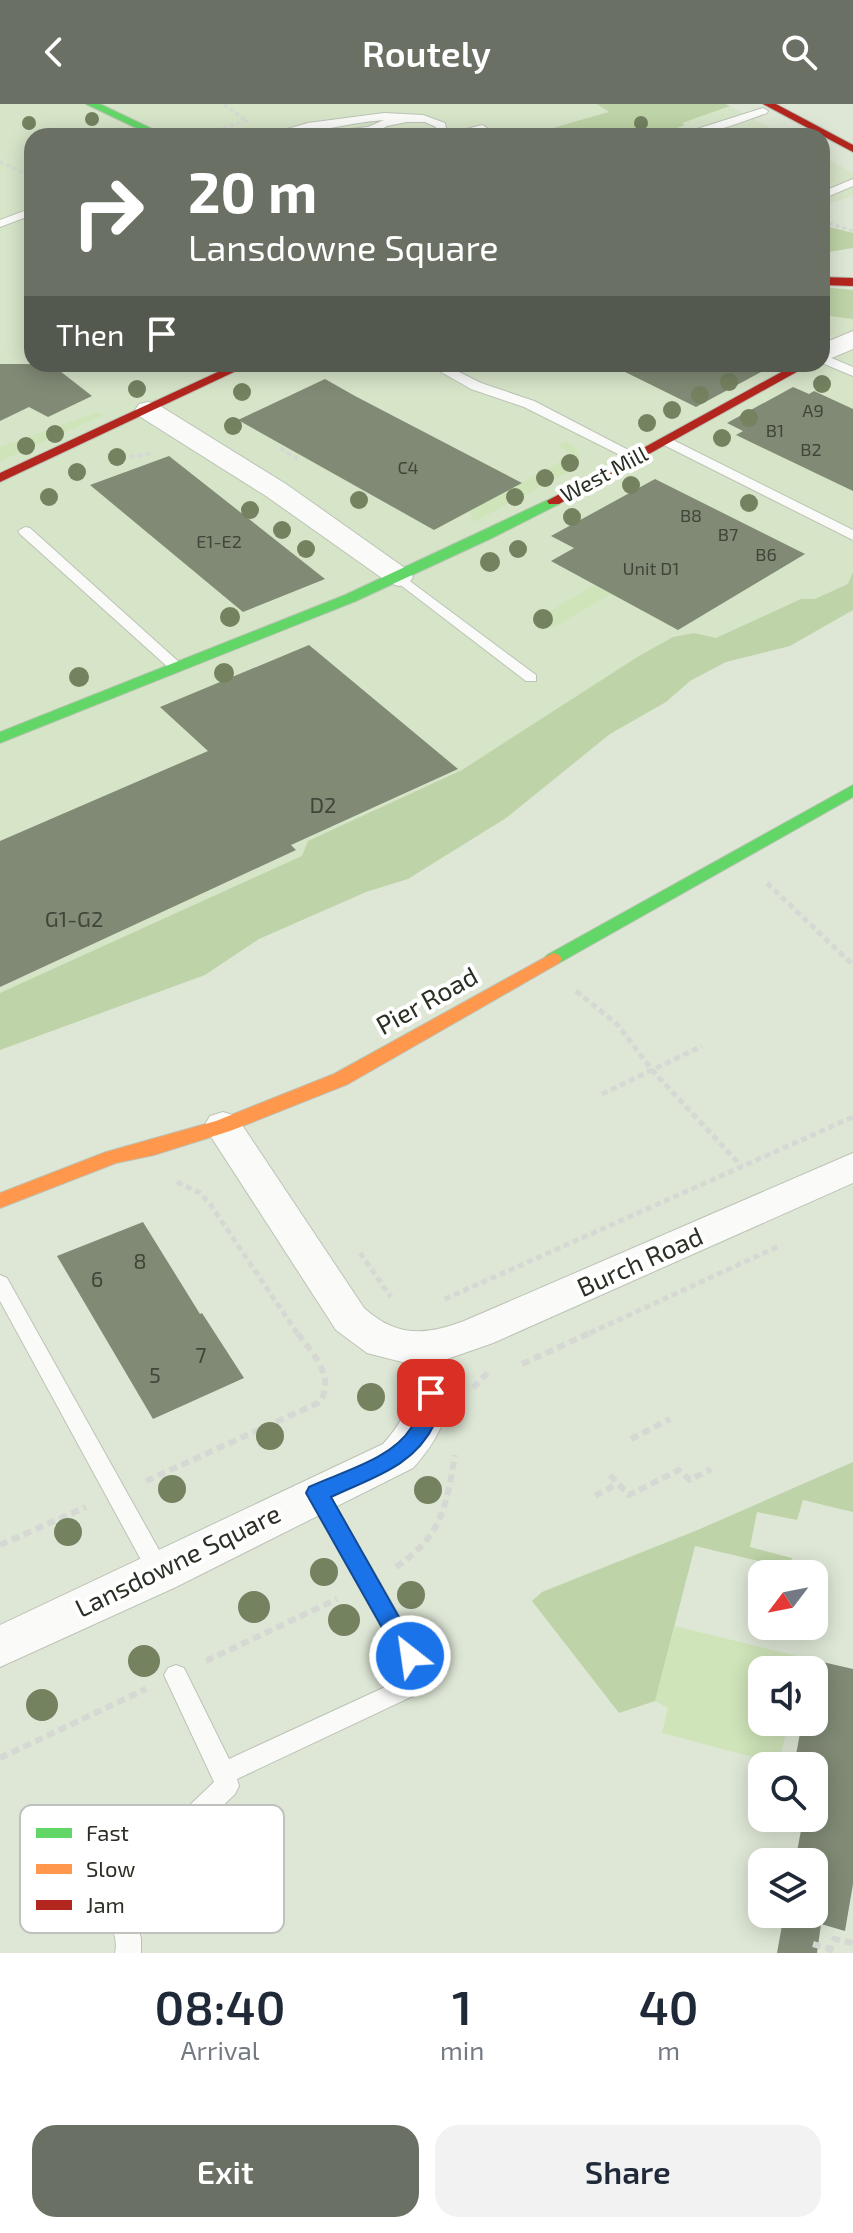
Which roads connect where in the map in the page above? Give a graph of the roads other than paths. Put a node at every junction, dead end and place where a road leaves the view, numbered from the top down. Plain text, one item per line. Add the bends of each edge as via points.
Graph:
1 (91, 104) edge
2 (782, 104) edge
3 (419, 107) edge
4 (759, 108) edge
5 (437, 120) junction
6 (144, 128) edge
7 (298, 128) edge
8 (383, 128) edge
9 (440, 128) edge
10 (714, 128) edge
11 (795, 128) edge
12 (805, 128) edge
13 (827, 128) edge
14 (830, 130) edge
15 (830, 139) edge
16 (853, 142) edge
17 (830, 147) edge
18 (853, 149) edge
19 (853, 159) edge
20 (853, 182) edge
21 (830, 192) edge
22 (24, 214) edge
23 (0, 224) edge
24 (830, 281) edge
25 (853, 282) edge
26 (853, 339) edge
27 (830, 352) edge
28 (830, 360) edge
29 (228, 372) edge
30 (449, 372) edge
31 (791, 372) edge
32 (853, 372) edge
33 (148, 410) junction
34 (667, 441) junction
35 (633, 456) junction
36 (0, 478) edge
37 (25, 531) dead end
38 (853, 536) edge
39 (399, 577) junction
40 (175, 666) junction
41 (531, 678) dead end
42 (0, 738) edge
43 (853, 790) edge
44 (223, 1126) junction
45 (853, 1167) edge
46 (0, 1201) edge
47 (0, 1283) edge
48 (424, 1347) junction
49 (317, 1493) junction
50 (160, 1573) junction
51 (0, 1647) edge
52 (176, 1675) road end
53 (224, 1773) junction
54 (209, 1805) edge
55 (126, 1933) edge
56 (128, 1953) edge

1 - 6 street
2 - 13 street
3 - 5 lane
3 - 7 lane via 370,109
4 - 10 lane
4 - 11 street
4 - 12 street
5 - 8 lane via 410,118
5 - 9 lane
14 - 16 street
15 - 18 street
17 - 19 street
20 - 21 lane
22 - 23 lane
24 - 25 street
26 - 27 street
28 - 32 lane
29 - 33 street
30 - 35 lane via 529,404
31 - 34 street, West Mill
33 - 36 street
33 - 39 street via 294,499
34 - 35 street, West Mill
34 - 38 lane
35 - 39 street, West Mill via 489,536
37 - 40 lane
39 - 40 street, West Mill
39 - 41 lane
40 - 42 street, West Mill
43 - 44 street, Pier Road via 341,1079
44 - 46 street, Pier Road via 113,1157
44 - 48 street via 350,1319 368,1337 392,1347
45 - 48 street, Burch Road via 491,1325
47 - 50 lane
48 - 49 street, Lansdowne Square via 430,1411 418,1436 398,1456
49 - 50 street, Lansdowne Square
49 - 53 lane via 424,1680
50 - 51 street, Lansdowne Square
52 - 53 lane
53 - 54 lane via 224,1791
55 - 56 lane

